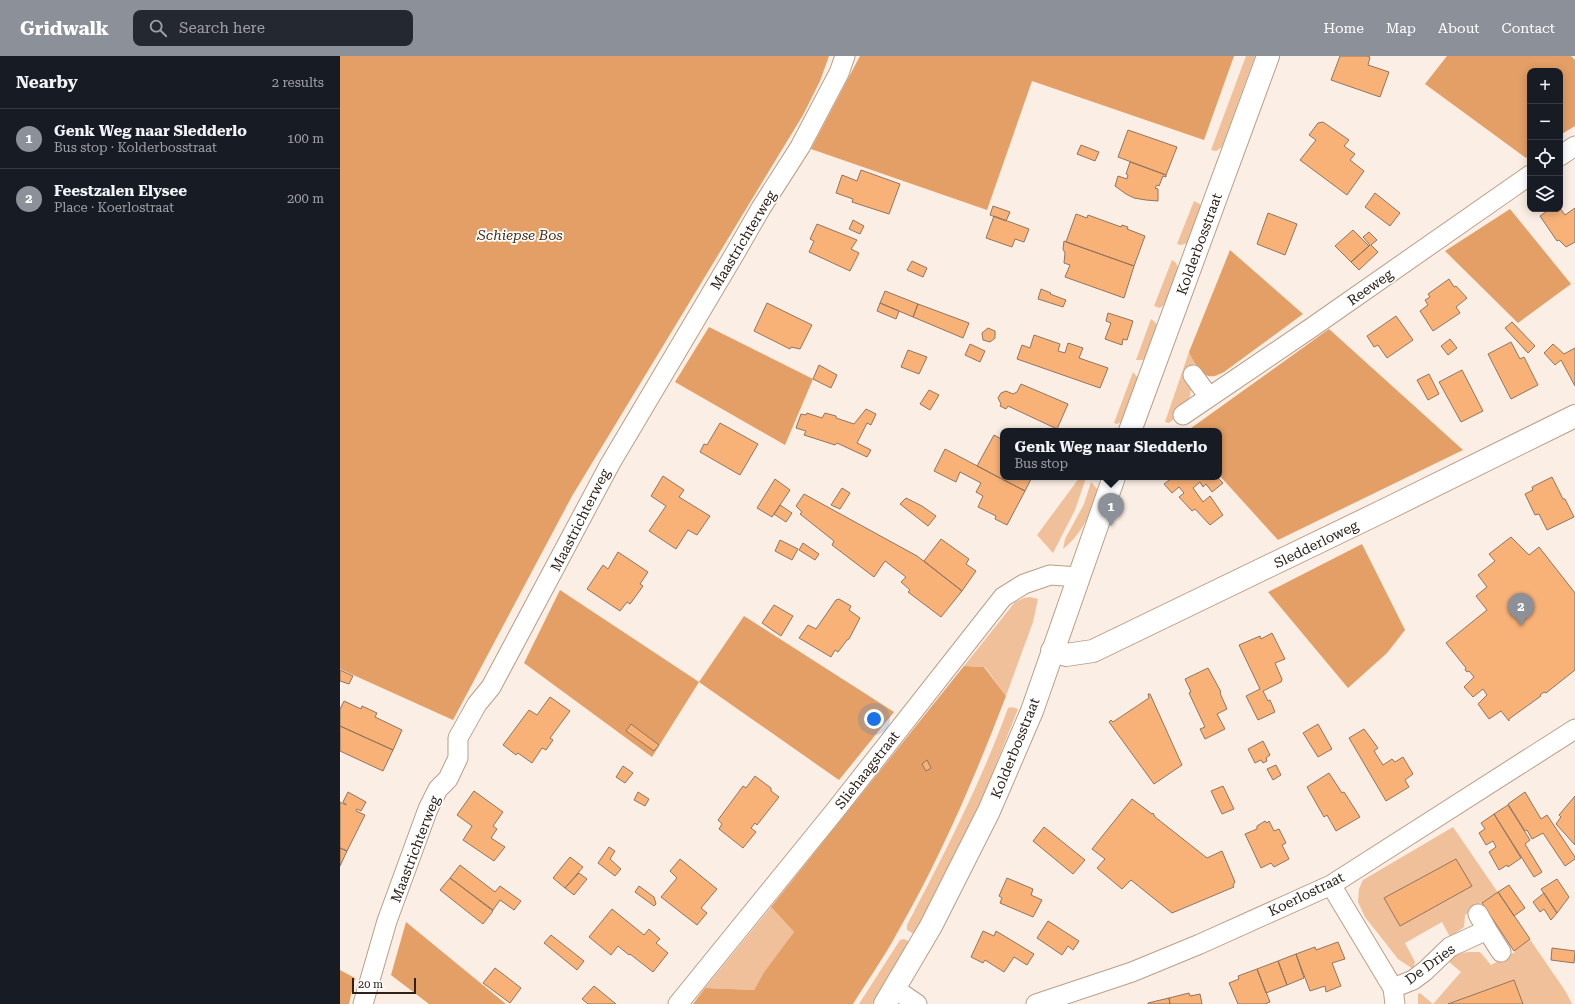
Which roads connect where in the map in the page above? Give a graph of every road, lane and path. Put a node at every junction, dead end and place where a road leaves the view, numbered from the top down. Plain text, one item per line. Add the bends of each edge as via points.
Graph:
1 (845, 56) edge
2 (1268, 56) edge
3 (1575, 146) edge
4 (1563, 154) edge
5 (1527, 178) edge
6 (1193, 375) dead end
7 (1209, 397) junction
8 (1184, 415) dead end
9 (1575, 416) edge
10 (1131, 428) edge
11 (1113, 480) edge
12 (1079, 577) junction
13 (1052, 652) junction
14 (1575, 729) edge
15 (1331, 885) junction
16 (1478, 914) dead end
17 (1488, 930) junction
18 (1501, 952) dead end
19 (1394, 996) edge
20 (890, 997) edge
21 (363, 1004) edge
22 (678, 1004) edge
23 (916, 1004) edge
24 (1036, 1004) edge

1 - 21 street, Maastrichterweg via 839,73 800,147 761,208 610,464 495,680 477,704 458,738 458,758 448,779 438,789 428,809 387,921
2 - 10 main road, Kolderbosstraat
3 - 4 street
5 - 7 street, Reeweg
6 - 7 street
7 - 8 street, Reeweg
9 - 13 main road, Sledderloweg via 1093,651 1066,655
11 - 12 main road, Kolderbosstraat
12 - 13 main road, Kolderbosstraat
12 - 22 street, Sliehaagstraat via 1050,575 1024,584 1002,597 839,806
13 - 20 main road, Kolderbosstraat via 1032,710 989,811 931,926
14 - 15 street, Koerlostraat
15 - 19 street, De Dries
15 - 24 street, Koerlostraat via 1132,972
16 - 17 street
17 - 18 street
17 - 19 street, De Dries via 1450,947
20 - 23 street

